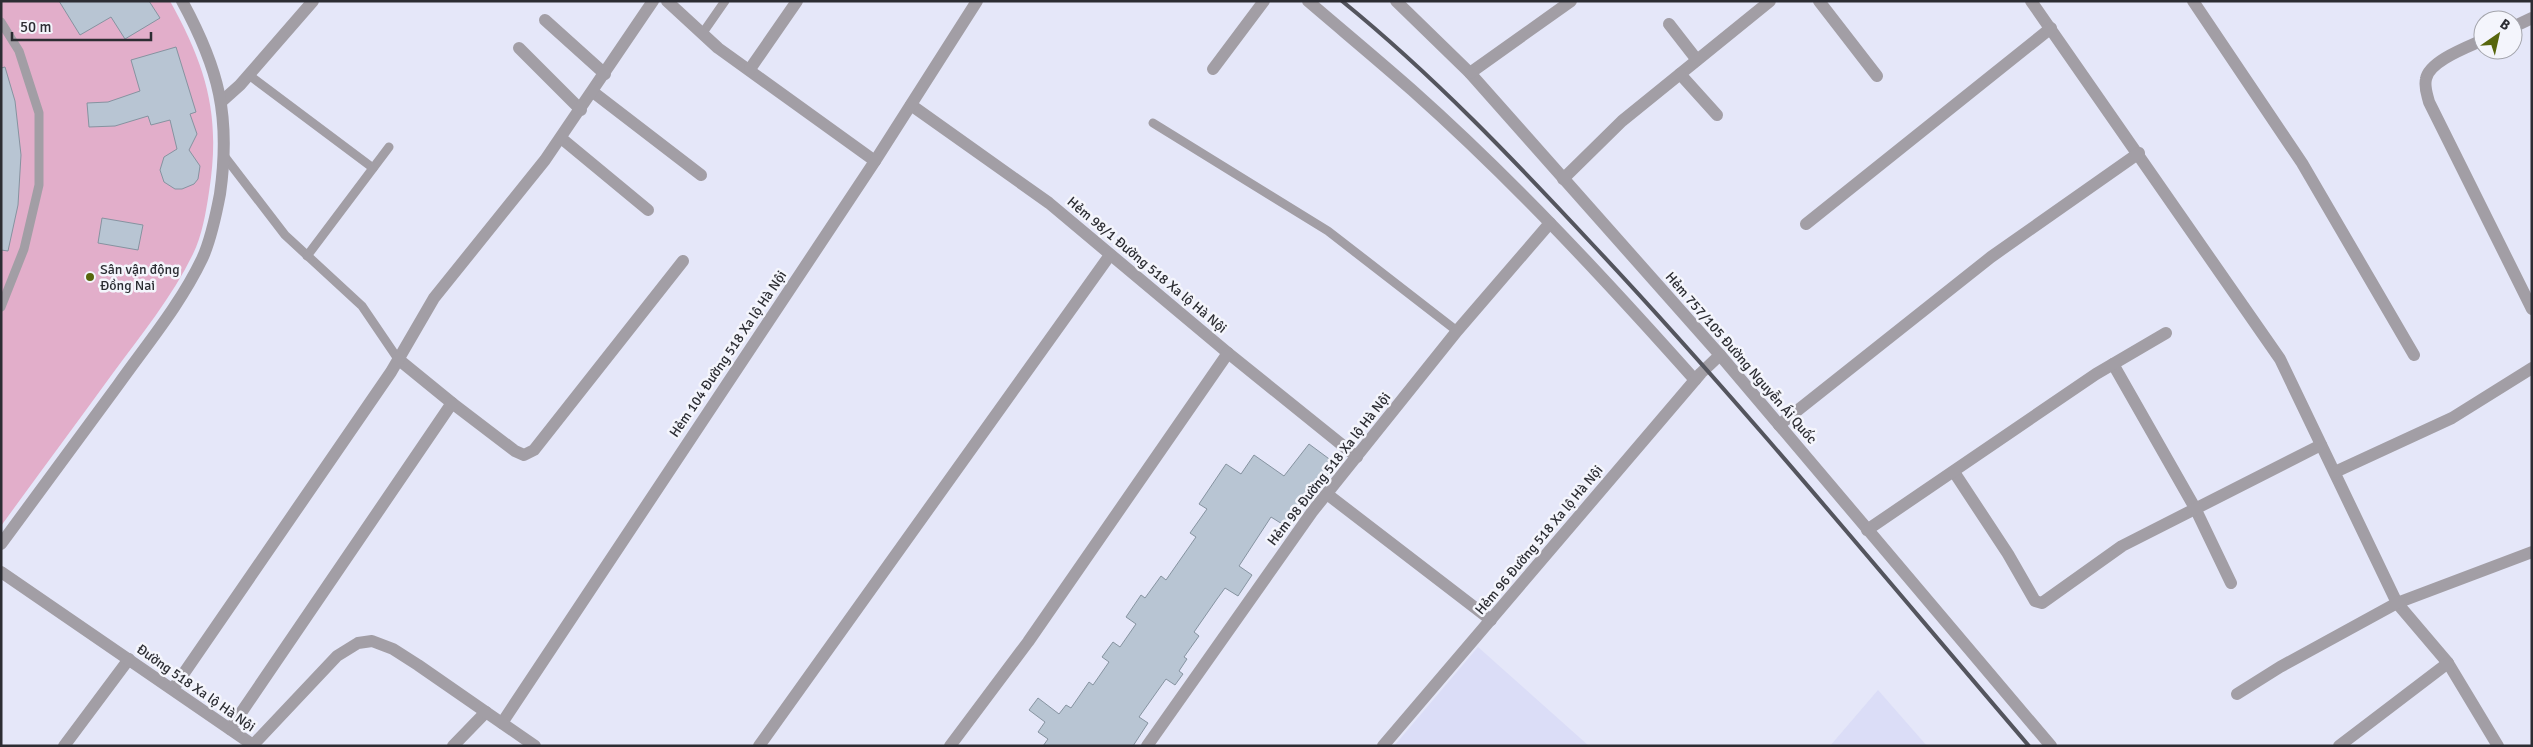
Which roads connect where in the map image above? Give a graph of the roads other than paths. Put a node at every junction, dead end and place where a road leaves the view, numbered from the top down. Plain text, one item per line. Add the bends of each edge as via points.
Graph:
1 (182, 1) edge
2 (313, 1) edge
3 (653, 1) edge
4 (667, 1) edge
5 (725, 1) edge
6 (797, 1) edge
7 (977, 1) edge
8 (1264, 1) edge
9 (1308, 1) edge
10 (1396, 1) edge
11 (1571, 1) edge
12 (1770, 1) edge
13 (1819, 1) edge
14 (2031, 1) edge
15 (2196, 2) edge
16 (545, 20) dead end
17 (1, 22) edge
18 (1669, 24) dead end
19 (2051, 28) junction
20 (702, 34) junction
21 (2473, 45) edge
22 (519, 48) dead end
23 (1698, 60) junction
24 (750, 69) junction
25 (1213, 69) dead end
26 (1470, 73) junction
27 (604, 74) junction
28 (1680, 74) junction
29 (249, 75) junction
30 (1878, 76) dead end
31 (593, 92) junction
32 (221, 102) junction
33 (911, 105) junction
34 (581, 110) junction
35 (1717, 115) dead end
36 (1153, 123) dead end
37 (561, 138) junction
38 (389, 147) dead end
39 (2139, 153) junction
40 (225, 157) junction
41 (874, 161) junction
42 (373, 168) junction
43 (701, 175) dead end
44 (1563, 179) junction
45 (648, 210) dead end
46 (1550, 223) junction
47 (1806, 224) dead end
48 (1110, 255) junction
49 (307, 256) junction
50 (683, 260) dead end
51 (1, 307) edge
52 (2532, 309) edge
53 (1457, 331) junction
54 (2166, 333) dead end
55 (1228, 353) junction
56 (1720, 355) junction
57 (2414, 355) dead end
58 (398, 359) junction
59 (2114, 364) junction
60 (2532, 368) edge
61 (1696, 380) junction
62 (452, 403) junction
63 (1779, 425) junction
64 (2321, 445) junction
65 (1357, 457) junction
66 (1954, 472) junction
67 (2335, 472) junction
68 (1327, 494) junction
69 (2195, 508) junction
70 (1867, 530) junction
71 (1, 544) edge
72 (2532, 552) edge
73 (1, 572) edge
74 (2231, 584) dead end
75 (2397, 603) junction
76 (1491, 620) junction
77 (130, 659) junction
78 (2448, 664) junction
79 (174, 689) junction
80 (2237, 694) dead end
81 (486, 712) junction
82 (502, 723) junction
83 (230, 729) junction
84 (64, 746) edge
85 (253, 746) edge
86 (453, 746) edge
87 (535, 746) edge
88 (759, 746) edge
89 (950, 746) edge
90 (1147, 746) edge
91 (1383, 746) edge
92 (2051, 746) edge
93 (2339, 746) edge
94 (2498, 746) edge

1 - 32 street via 202,37
2 - 29 street
3 - 27 street
4 - 20 street
5 - 20 lane
6 - 24 street
7 - 33 street, Hẻm 104 Đường 518 Xa lộ Hà Nội
8 - 25 street
9 - 46 street via 1413,91
10 - 26 street, Hẻm 757/105 Đường Nguyễn Ái Quốc
11 - 26 street
12 - 23 street
13 - 30 street
14 - 19 street
15 - 57 street via 2302,162
16 - 27 street
17 - 51 lane via 19,51 40,113 39,185 24,249
18 - 23 street
19 - 39 street
19 - 47 street
20 - 24 street
21 - 52 street via 2432,66 2425,88
22 - 34 street
23 - 28 street
24 - 41 street
26 - 44 street, Hẻm 757/105 Đường Nguyễn Ái Quốc
27 - 31 street
28 - 35 street
28 - 44 street via 1622,121
29 - 32 street
29 - 42 lane
31 - 34 street
31 - 43 street
32 - 40 street
33 - 41 street, Hẻm 104 Đường 518 Xa lộ Hà Nội
33 - 48 street, Hẻm 98/1 Đường 518 Xa lộ Hà Nội via 1035,192
34 - 37 street
36 - 53 lane via 1328,231
37 - 45 street
37 - 58 street via 434,298
38 - 42 lane
39 - 63 street via 1991,257
39 - 64 street via 2280,358
40 - 49 lane via 284,235
40 - 71 street via 217,211 203,258 184,291
41 - 82 street, Hẻm 104 Đường 518 Xa lộ Hà Nội
42 - 49 lane
44 - 56 street, Hẻm 757/105 Đường Nguyễn Ái Quốc
46 - 53 street, Hẻm 98 Đường 518 Xa lộ Hà Nội
46 - 61 street
48 - 55 street, Hẻm 98/1 Đường 518 Xa lộ Hà Nội
48 - 88 street
49 - 58 lane via 362,306
50 - 62 street via 534,450 524,455 515,451
53 - 65 street, Hẻm 98 Đường 518 Xa lộ Hà Nội
54 - 59 street
55 - 65 street, Hẻm 98/1 Đường 518 Xa lộ Hà Nội
55 - 89 street via 1028,642
56 - 61 street, Hẻm 96 Đường 518 Xa lộ Hà Nội
56 - 63 street, Hẻm 757/105 Đường Nguyễn Ái Quốc
58 - 62 street
58 - 79 street
59 - 66 street
59 - 69 street
60 - 67 street via 2452,418
61 - 76 street, Hẻm 96 Đường 518 Xa lộ Hà Nội
62 - 83 street
63 - 70 street, Hẻm 757/105 Đường Nguyễn Ái Quốc
64 - 67 street
64 - 69 street
65 - 68 street, Hẻm 98 Đường 518 Xa lộ Hà Nội
66 - 69 street via 2035,601 2042,603 2122,546
66 - 70 street
67 - 75 street
68 - 76 street
68 - 90 street, Hẻm 98 Đường 518 Xa lộ Hà Nội
69 - 74 street
70 - 92 street, Hẻm 757/105 Đường Nguyễn Ái Quốc
72 - 75 street
73 - 77 street, Đường 518 Xa lộ Hà Nội
75 - 78 street
75 - 80 street
76 - 91 street, Hẻm 96 Đường 518 Xa lộ Hà Nội
77 - 79 street, Đường 518 Xa lộ Hà Nội
77 - 84 street
78 - 93 street
78 - 94 street
79 - 83 street, Đường 518 Xa lộ Hà Nội
81 - 82 street, Đường 518 Xa lộ Hà Nội
81 - 85 street, Đường 518 Xa lộ Hà Nội via 393,650 372,641 358,643 337,656
81 - 86 street
82 - 87 street, Đường 518 Xa lộ Hà Nội
83 - 85 street, Đường 518 Xa lộ Hà Nội

